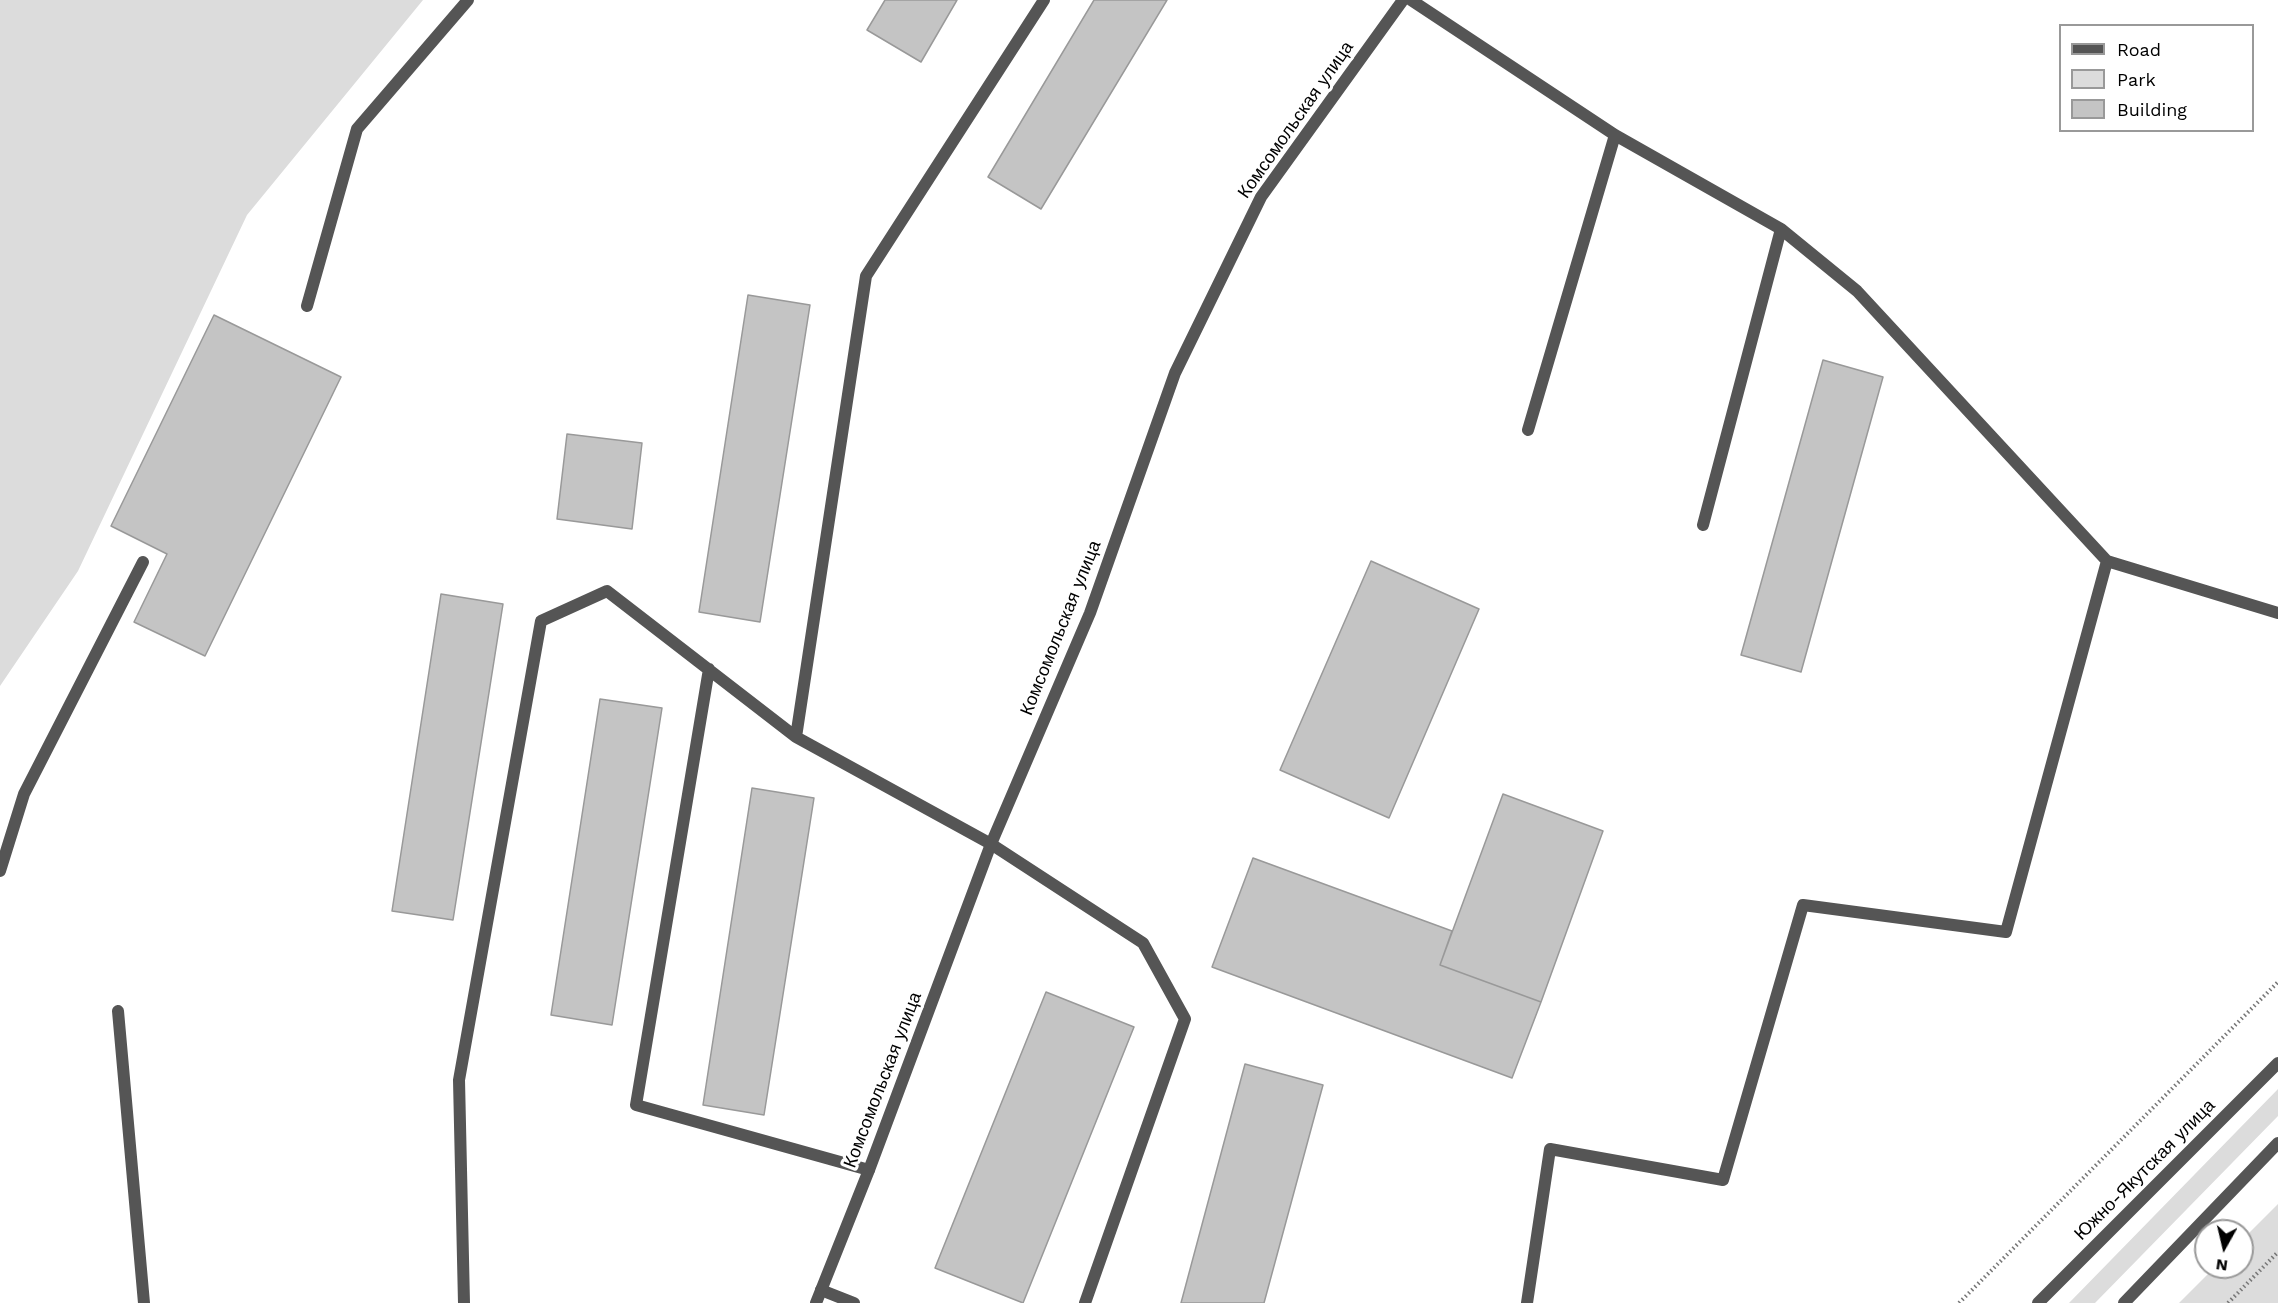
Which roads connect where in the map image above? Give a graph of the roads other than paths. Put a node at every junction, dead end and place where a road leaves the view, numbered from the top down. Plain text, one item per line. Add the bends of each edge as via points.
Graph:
1 (468, 0) edge
2 (1044, 0) edge
3 (1403, 0) edge
4 (1411, 0) edge
5 (1615, 135) junction
6 (1781, 229) junction
7 (307, 306) dead end
8 (1528, 430) dead end
9 (1703, 525) dead end
10 (143, 561) dead end
11 (2107, 561) junction
12 (2278, 613) edge
13 (708, 669) junction
14 (796, 737) junction
15 (991, 844) junction
16 (0, 872) edge
17 (118, 1011) dead end
18 (2278, 1063) edge
19 (2278, 1143) edge
20 (869, 1170) junction
21 (821, 1290) junction
22 (144, 1303) edge
23 (464, 1303) edge
24 (816, 1303) edge
25 (854, 1303) edge
26 (1085, 1303) edge
27 (1527, 1303) edge
28 (2038, 1303) edge
29 (2124, 1303) edge

1 - 7 street via 357,129
2 - 14 street via 866,276
3 - 15 street, Комсомольская улица via 1261,197 1180,363 1090,613
4 - 5 street
5 - 6 street
5 - 8 street
6 - 9 street
6 - 11 street via 1857,291
10 - 16 street via 24,795
11 - 12 street
11 - 27 street via 2006,932 1803,905 1723,1180 1550,1149
13 - 14 street
13 - 20 street via 636,1105
13 - 23 street via 607,591 541,621 459,1080
14 - 15 street
15 - 20 street, Комсомольская улица
15 - 26 street via 1143,943 1185,1019
17 - 22 street
18 - 28 street, Южно-Якутская улица
19 - 29 street
20 - 21 street, Комсомольская улица
21 - 24 street, Комсомольская улица
21 - 25 street

